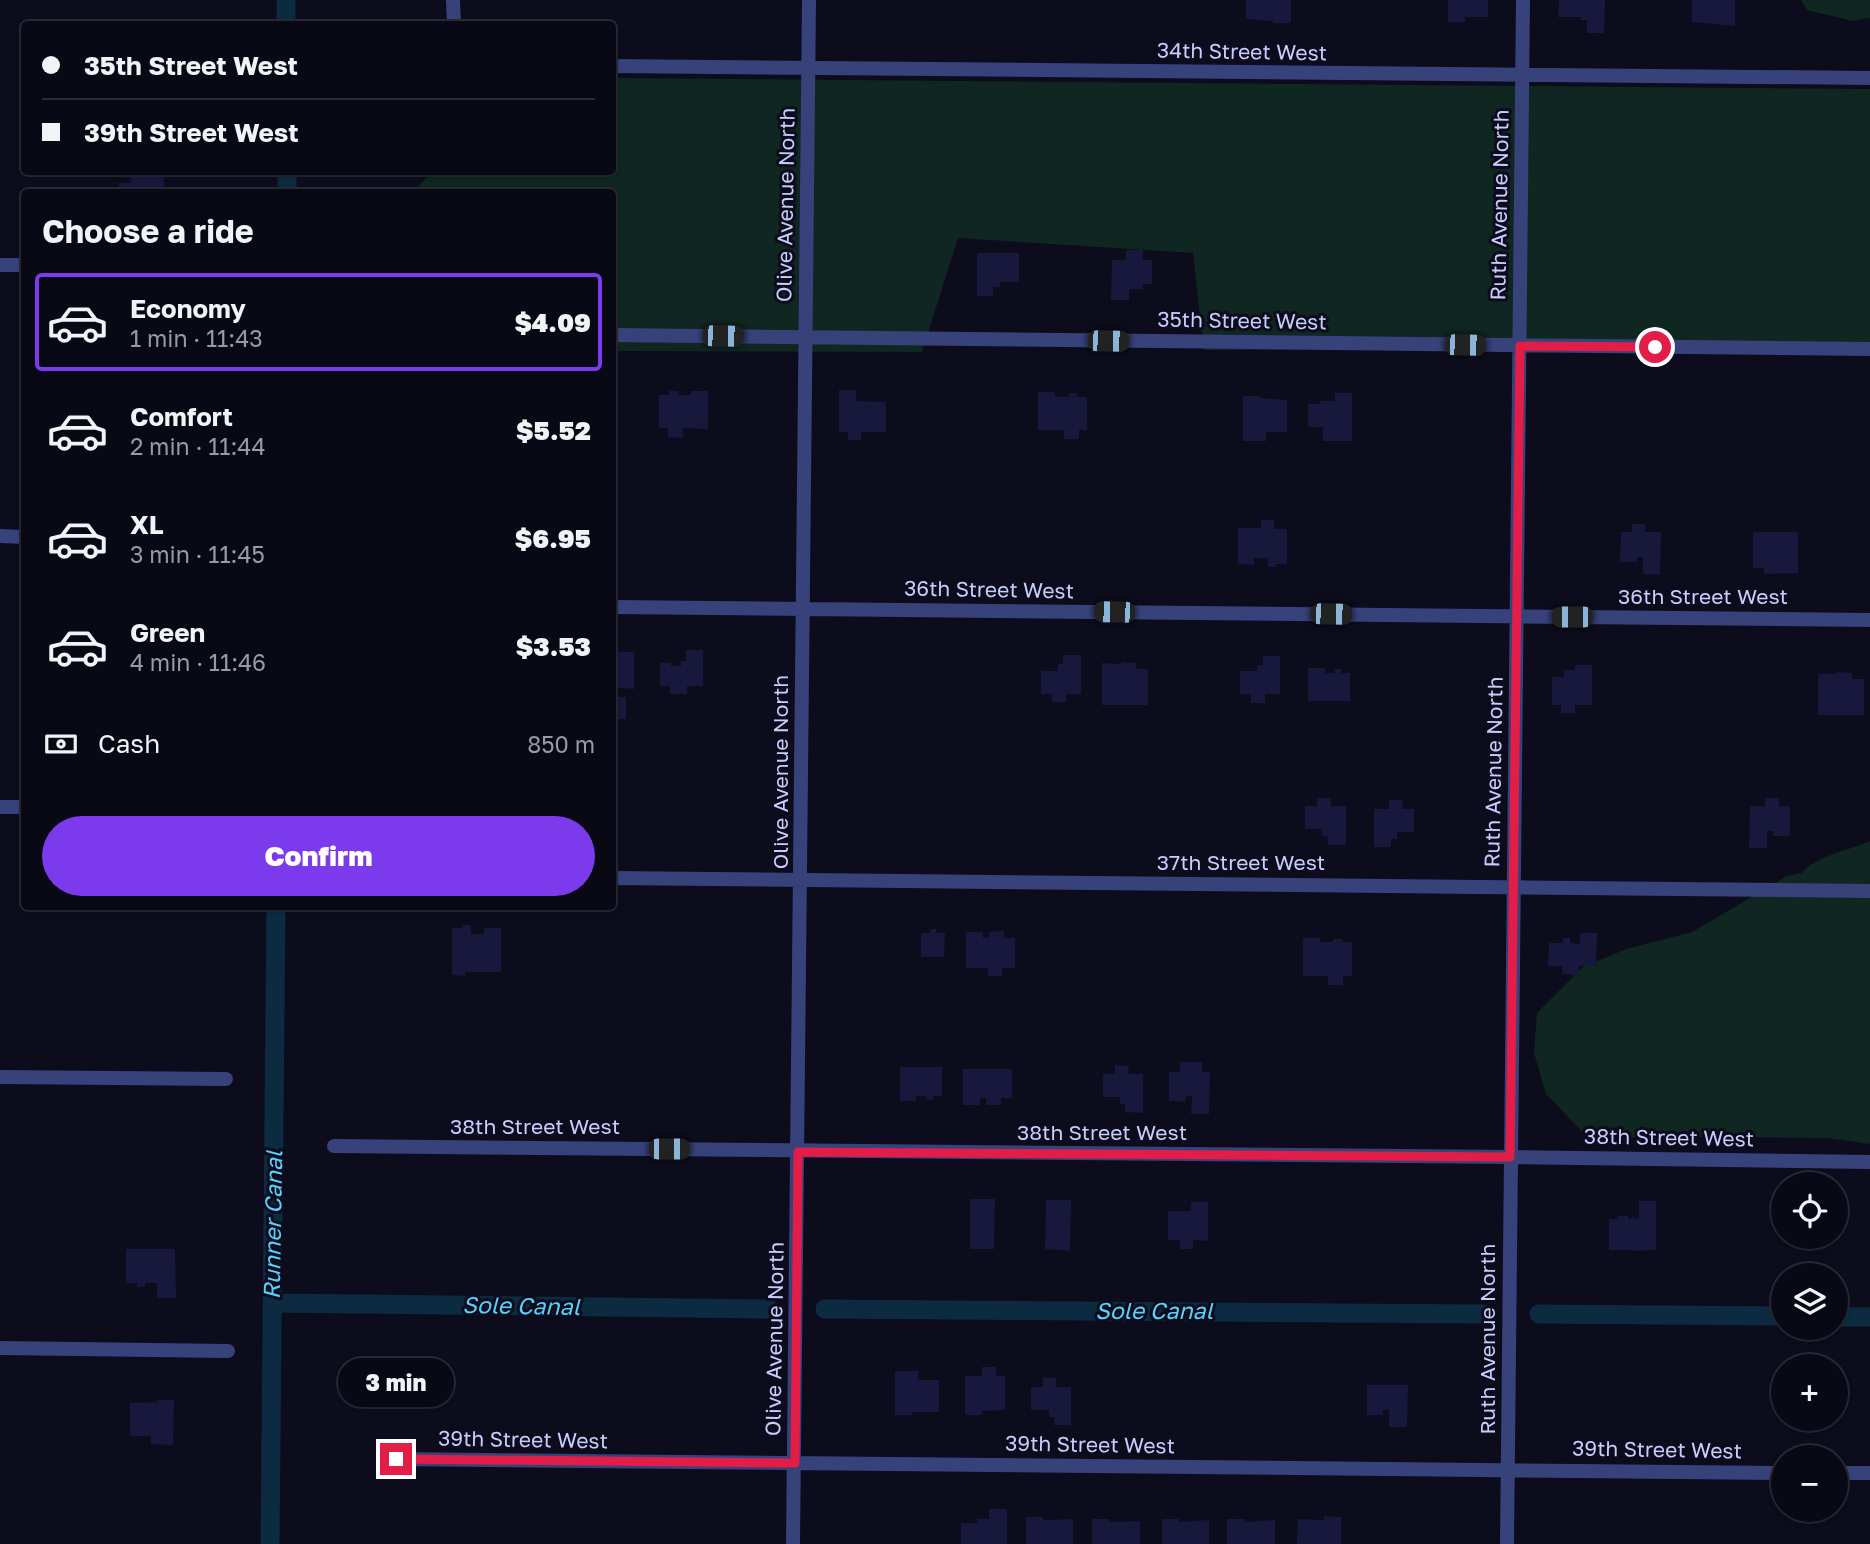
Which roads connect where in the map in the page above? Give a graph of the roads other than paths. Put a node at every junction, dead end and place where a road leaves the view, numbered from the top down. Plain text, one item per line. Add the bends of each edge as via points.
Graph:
1 (453, 0) edge
2 (809, 0) edge
3 (1523, 0) edge
4 (454, 21) edge
5 (616, 66) edge
6 (808, 68) junction
7 (1523, 76) junction
8 (1870, 78) edge
9 (0, 265) edge
10 (21, 265) edge
11 (616, 335) edge
12 (806, 337) junction
13 (1520, 346) junction
14 (1870, 349) edge
15 (0, 536) edge
16 (21, 537) edge
17 (616, 607) edge
18 (803, 608) junction
19 (1518, 617) junction
20 (1870, 620) edge
21 (0, 807) edge
22 (21, 807) edge
23 (616, 878) edge
24 (801, 880) junction
25 (1514, 886) junction
26 (1870, 891) edge
27 (0, 1077) edge
28 (226, 1079) dead end
29 (334, 1146) dead end
30 (798, 1152) junction
31 (1510, 1157) junction
32 (1870, 1162) edge
33 (0, 1348) edge
34 (228, 1351) dead end
35 (396, 1459) dead end
36 (795, 1463) junction
37 (1508, 1470) junction
38 (1771, 1473) edge
39 (1848, 1473) edge
40 (1870, 1473) edge
41 (793, 1544) edge
42 (1507, 1544) edge

1 - 4 street
2 - 6 street, Olive Avenue North
3 - 7 street, Ruth Avenue North
5 - 6 street, 34th Street West
6 - 7 street, 34th Street West
6 - 12 street, Olive Avenue North
7 - 8 street, 34th Street West
7 - 13 street, Ruth Avenue North
9 - 10 street
11 - 12 street, 35th Street West
12 - 13 street, 35th Street West
12 - 18 street, Olive Avenue North
13 - 14 street, 35th Street West
13 - 19 street, Ruth Avenue North
15 - 16 street
17 - 18 street, 36th Street West
18 - 19 street, 36th Street West
18 - 24 street, Olive Avenue North
19 - 20 street, 36th Street West
19 - 25 street, Ruth Avenue North
21 - 22 street
23 - 24 street, 37th Street West
24 - 25 street, 37th Street West
24 - 30 street, Olive Avenue North
25 - 26 street, 37th Street West
25 - 31 street, Ruth Avenue North
27 - 28 street
29 - 30 street, 38th Street West
30 - 31 street, 38th Street West
30 - 36 street, Olive Avenue North
31 - 32 street, 38th Street West
31 - 37 street, Ruth Avenue North
33 - 34 street
35 - 36 street, 39th Street West
36 - 37 street, 39th Street West
36 - 41 street, Olive Avenue North
37 - 38 street, 39th Street West
37 - 42 street, Ruth Avenue North
39 - 40 street

